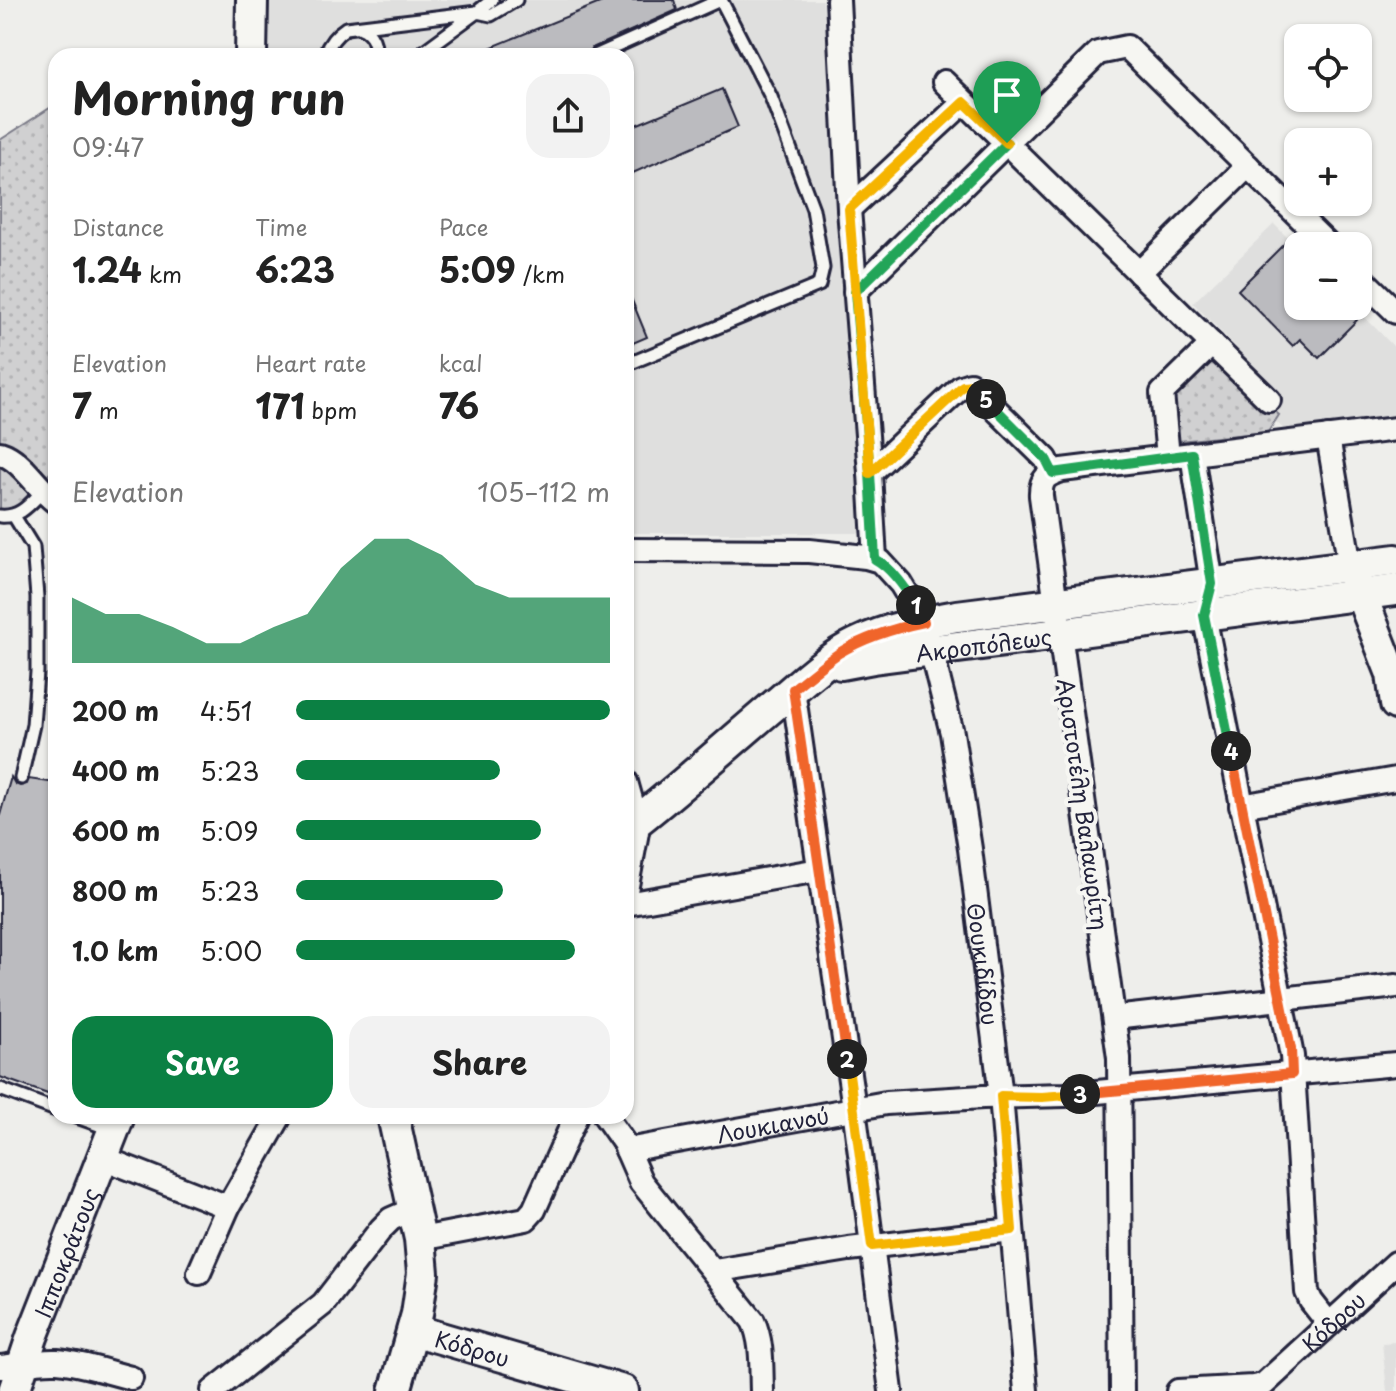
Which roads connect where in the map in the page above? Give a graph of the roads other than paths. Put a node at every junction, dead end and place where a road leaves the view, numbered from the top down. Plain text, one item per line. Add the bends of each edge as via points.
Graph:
1 (252, 0) edge
2 (492, 0) edge
3 (516, 0) edge
4 (720, 0) edge
5 (838, 0) edge
6 (477, 12) junction
7 (360, 28) junction
8 (251, 48) edge
9 (327, 48) edge
10 (376, 48) edge
11 (428, 48) edge
12 (613, 48) edge
13 (944, 82) dead end
14 (964, 102) junction
15 (1007, 143) junction
16 (1248, 166) junction
17 (849, 209) junction
18 (1315, 232) edge
19 (1139, 273) junction
20 (1372, 289) edge
21 (855, 292) junction
22 (1396, 312) edge
23 (1212, 344) junction
24 (634, 362) edge
25 (1269, 400) dead end
26 (1396, 429) edge
27 (1328, 437) junction
28 (0, 453) edge
29 (1192, 454) junction
30 (1168, 457) junction
31 (870, 473) junction
32 (1053, 473) junction
33 (48, 494) edge
34 (48, 497) edge
35 (0, 516) edge
36 (14, 516) junction
37 (634, 550) edge
38 (875, 559) junction
39 (1396, 560) edge
40 (1350, 566) junction
41 (1212, 584) junction
42 (1396, 590) edge
43 (1360, 595) junction
44 (1056, 603) junction
45 (1204, 615) junction
46 (1060, 634) junction
47 (928, 636) junction
48 (1394, 664) edge
49 (793, 689) junction
50 (1396, 704) edge
51 (21, 778) dead end
52 (1396, 779) edge
53 (1241, 806) junction
54 (634, 823) edge
55 (634, 829) edge
56 (634, 848) edge
57 (819, 870) junction
58 (634, 903) edge
59 (1396, 986) edge
60 (1280, 999) junction
61 (1114, 1018) junction
62 (1396, 1064) edge
63 (1292, 1074) junction
64 (0, 1089) edge
65 (1120, 1090) junction
66 (1001, 1096) junction
67 (48, 1107) edge
68 (854, 1108) junction
69 (90, 1124) edge
70 (275, 1124) edge
71 (395, 1124) edge
72 (572, 1124) edge
73 (610, 1124) edge
74 (112, 1135) edge
75 (627, 1150) junction
76 (228, 1207) junction
77 (414, 1209) junction
78 (1012, 1230) junction
79 (420, 1239) junction
80 (872, 1246) junction
81 (1396, 1263) edge
82 (714, 1271) junction
83 (199, 1273) dead end
84 (1329, 1324) junction
85 (413, 1330) junction
86 (12, 1374) edge
87 (131, 1378) dead end
88 (1267, 1388) edge
89 (213, 1391) edge
90 (395, 1391) edge
91 (623, 1391) edge
92 (762, 1391) edge
93 (891, 1391) edge
94 (1026, 1391) edge
95 (1122, 1391) edge
96 (1178, 1391) edge

1 - 8 street
2 - 6 lane
3 - 6 lane via 491,15
4 - 12 lane
4 - 24 lane via 771,97 813,209 823,268 819,285
5 - 17 street
6 - 7 lane
6 - 11 lane
7 - 9 lane via 336,34
7 - 10 lane via 367,30
13 - 14 street
14 - 15 street
14 - 17 street
15 - 16 street via 1098,53 1127,47
15 - 19 street
15 - 21 street
16 - 18 street
16 - 19 street
17 - 21 street
19 - 23 street
20 - 22 street
21 - 31 street
23 - 25 street
23 - 30 street via 1162,393
26 - 27 street
27 - 29 street
27 - 40 street
28 - 33 street via 11,456
29 - 30 street
29 - 41 street
30 - 32 street
31 - 32 street via 967,384 1046,459
31 - 38 street
32 - 44 street, Αριστοτέλη Βαλαωρίτη via 1041,491
34 - 36 lane
35 - 36 lane
36 - 51 lane via 34,551 37,597 33,725
37 - 38 street via 809,551
38 - 47 street, Θουκιδίδου via 901,584
39 - 40 street
40 - 41 street
40 - 43 street
41 - 44 street
41 - 45 street
42 - 43 street, Ακροπόλεως
43 - 45 street, Ακροπόλεως
43 - 48 street
44 - 46 street, Αριστοτέλη Βαλαωρίτη
44 - 47 street
45 - 46 street, Ακροπόλεως
45 - 53 street
46 - 47 street, Ακροπόλεως
46 - 61 street, Αριστοτέλη Βαλαωρίτη
47 - 49 street, Ακροπόλεως via 873,658 819,669
47 - 66 street, Θουκιδίδου via 958,770
48 - 50 street
49 - 54 street, Ακροπόλεως
49 - 57 street
52 - 53 street
53 - 60 street
55 - 56 street
57 - 58 street
57 - 68 street
59 - 60 street
60 - 61 street
60 - 63 street
61 - 65 street, Αριστοτέλη Βαλαωρίτη
62 - 63 street, Λουκιανού
63 - 65 street, Λουκιανού
63 - 84 street via 1307,1292
64 - 67 lane
65 - 66 street, Λουκιανού
65 - 95 street, Αριστοτέλη Βαλαωρίτη
66 - 68 street, Λουκιανού
66 - 78 street, Θουκιδίδου
68 - 75 street, Λουκιανού
68 - 80 street
69 - 74 lane
70 - 76 street
71 - 77 street
72 - 79 street via 526,1219
73 - 75 street
74 - 76 street
74 - 86 street, Ιπποκράτους
75 - 82 street via 641,1182
76 - 83 street
77 - 79 street
77 - 89 street via 381,1229 317,1309
78 - 80 street
78 - 94 street, Θουκιδίδου
79 - 85 street via 422,1287
80 - 82 street
80 - 93 street
81 - 84 street, Κόδρου
82 - 92 street via 755,1326
84 - 88 street, Κόδρου
85 - 90 street
85 - 91 street, Κόδρου
86 - 87 street via 45,1361
88 - 96 street, Κόδρου

